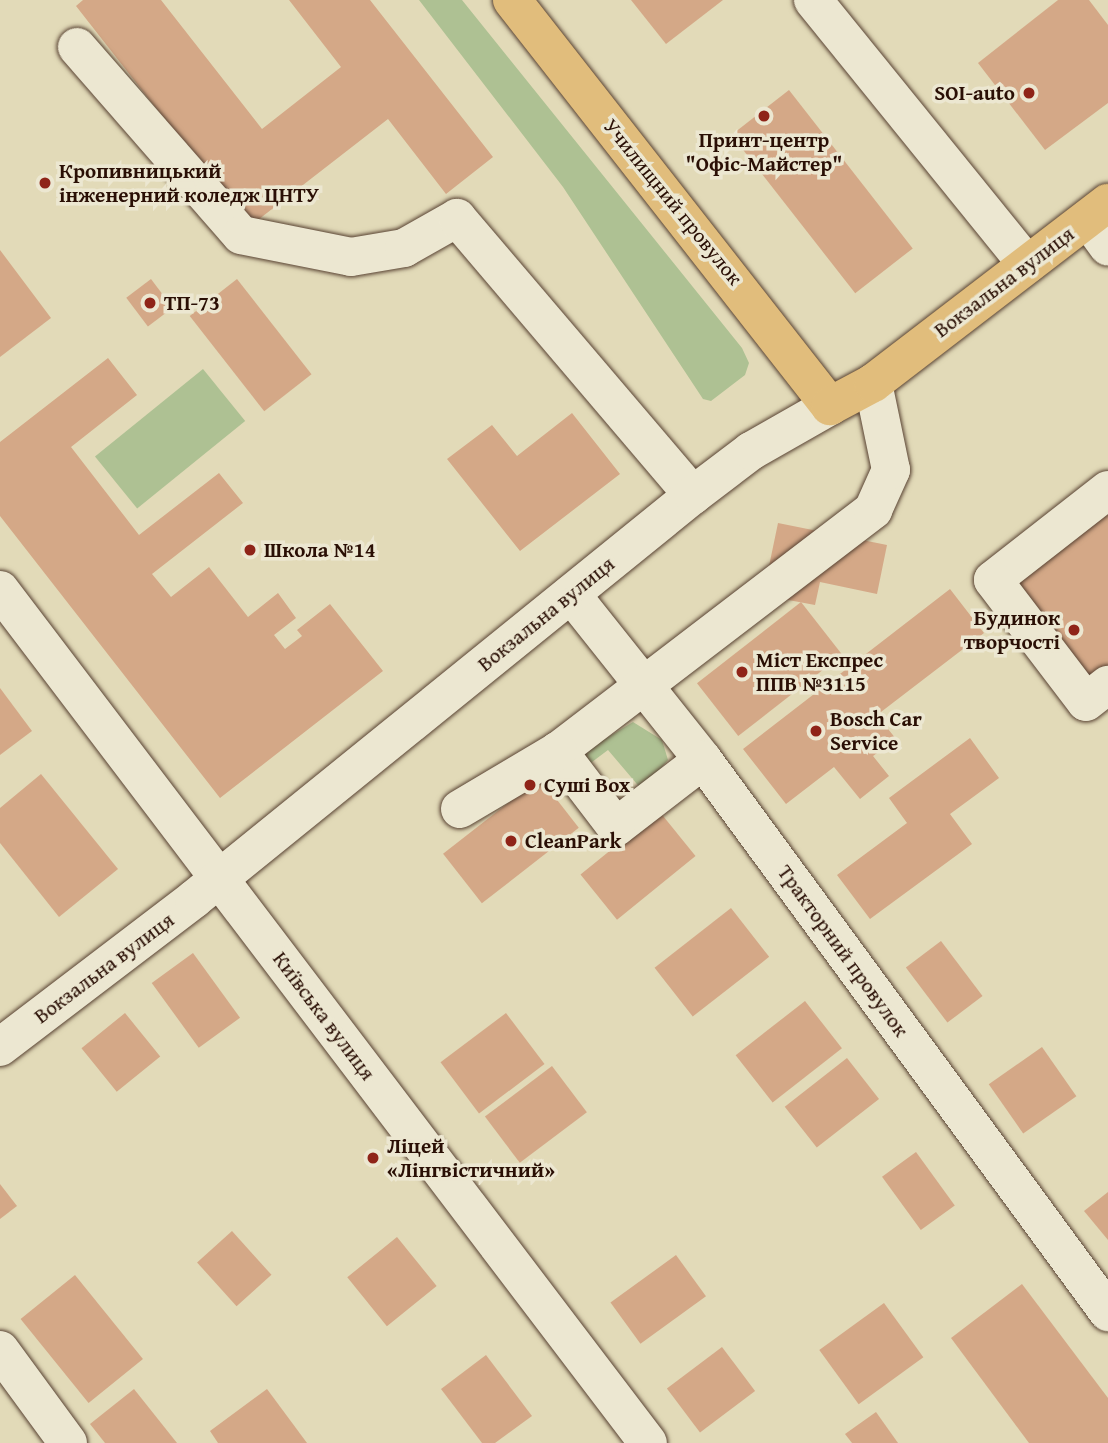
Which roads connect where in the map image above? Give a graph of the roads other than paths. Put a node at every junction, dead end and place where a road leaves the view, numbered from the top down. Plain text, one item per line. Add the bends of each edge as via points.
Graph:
1 (512, 0) edge
2 (813, 0) edge
3 (77, 47) dead end
4 (1101, 223) edge
5 (1027, 264) junction
6 (873, 383) junction
7 (830, 406) junction
8 (1108, 490) edge
9 (693, 495) junction
10 (0, 590) edge
11 (571, 594) junction
12 (1108, 685) edge
13 (646, 688) junction
14 (558, 751) junction
15 (703, 760) junction
16 (460, 808) dead end
17 (218, 880) junction
18 (0, 1047) edge
19 (1108, 1312) edge
20 (0, 1350) edge
21 (68, 1443) edge
22 (648, 1443) edge

1 - 7 main road, Училищний провулок
2 - 5 street
3 - 9 street via 241,235 351,257 404,248 457,218
4 - 5 main road, Вокзальна вулиця
5 - 6 main road, Вокзальна вулиця
6 - 7 main road, Вокзальна вулиця
6 - 13 street via 891,470 873,510
7 - 9 street, Вокзальна вулиця via 751,451
8 - 12 street via 993,580 1086,702
9 - 11 street, Вокзальна вулиця
10 - 17 street, Київська вулиця
11 - 13 street, Тракторний провулок
11 - 17 street, Вокзальна вулиця
13 - 14 street
13 - 15 street, Тракторний провулок
14 - 15 street via 616,827
14 - 16 street
15 - 19 street, Тракторний провулок
17 - 18 street, Вокзальна вулиця
17 - 22 street, Київська вулиця
20 - 21 street

